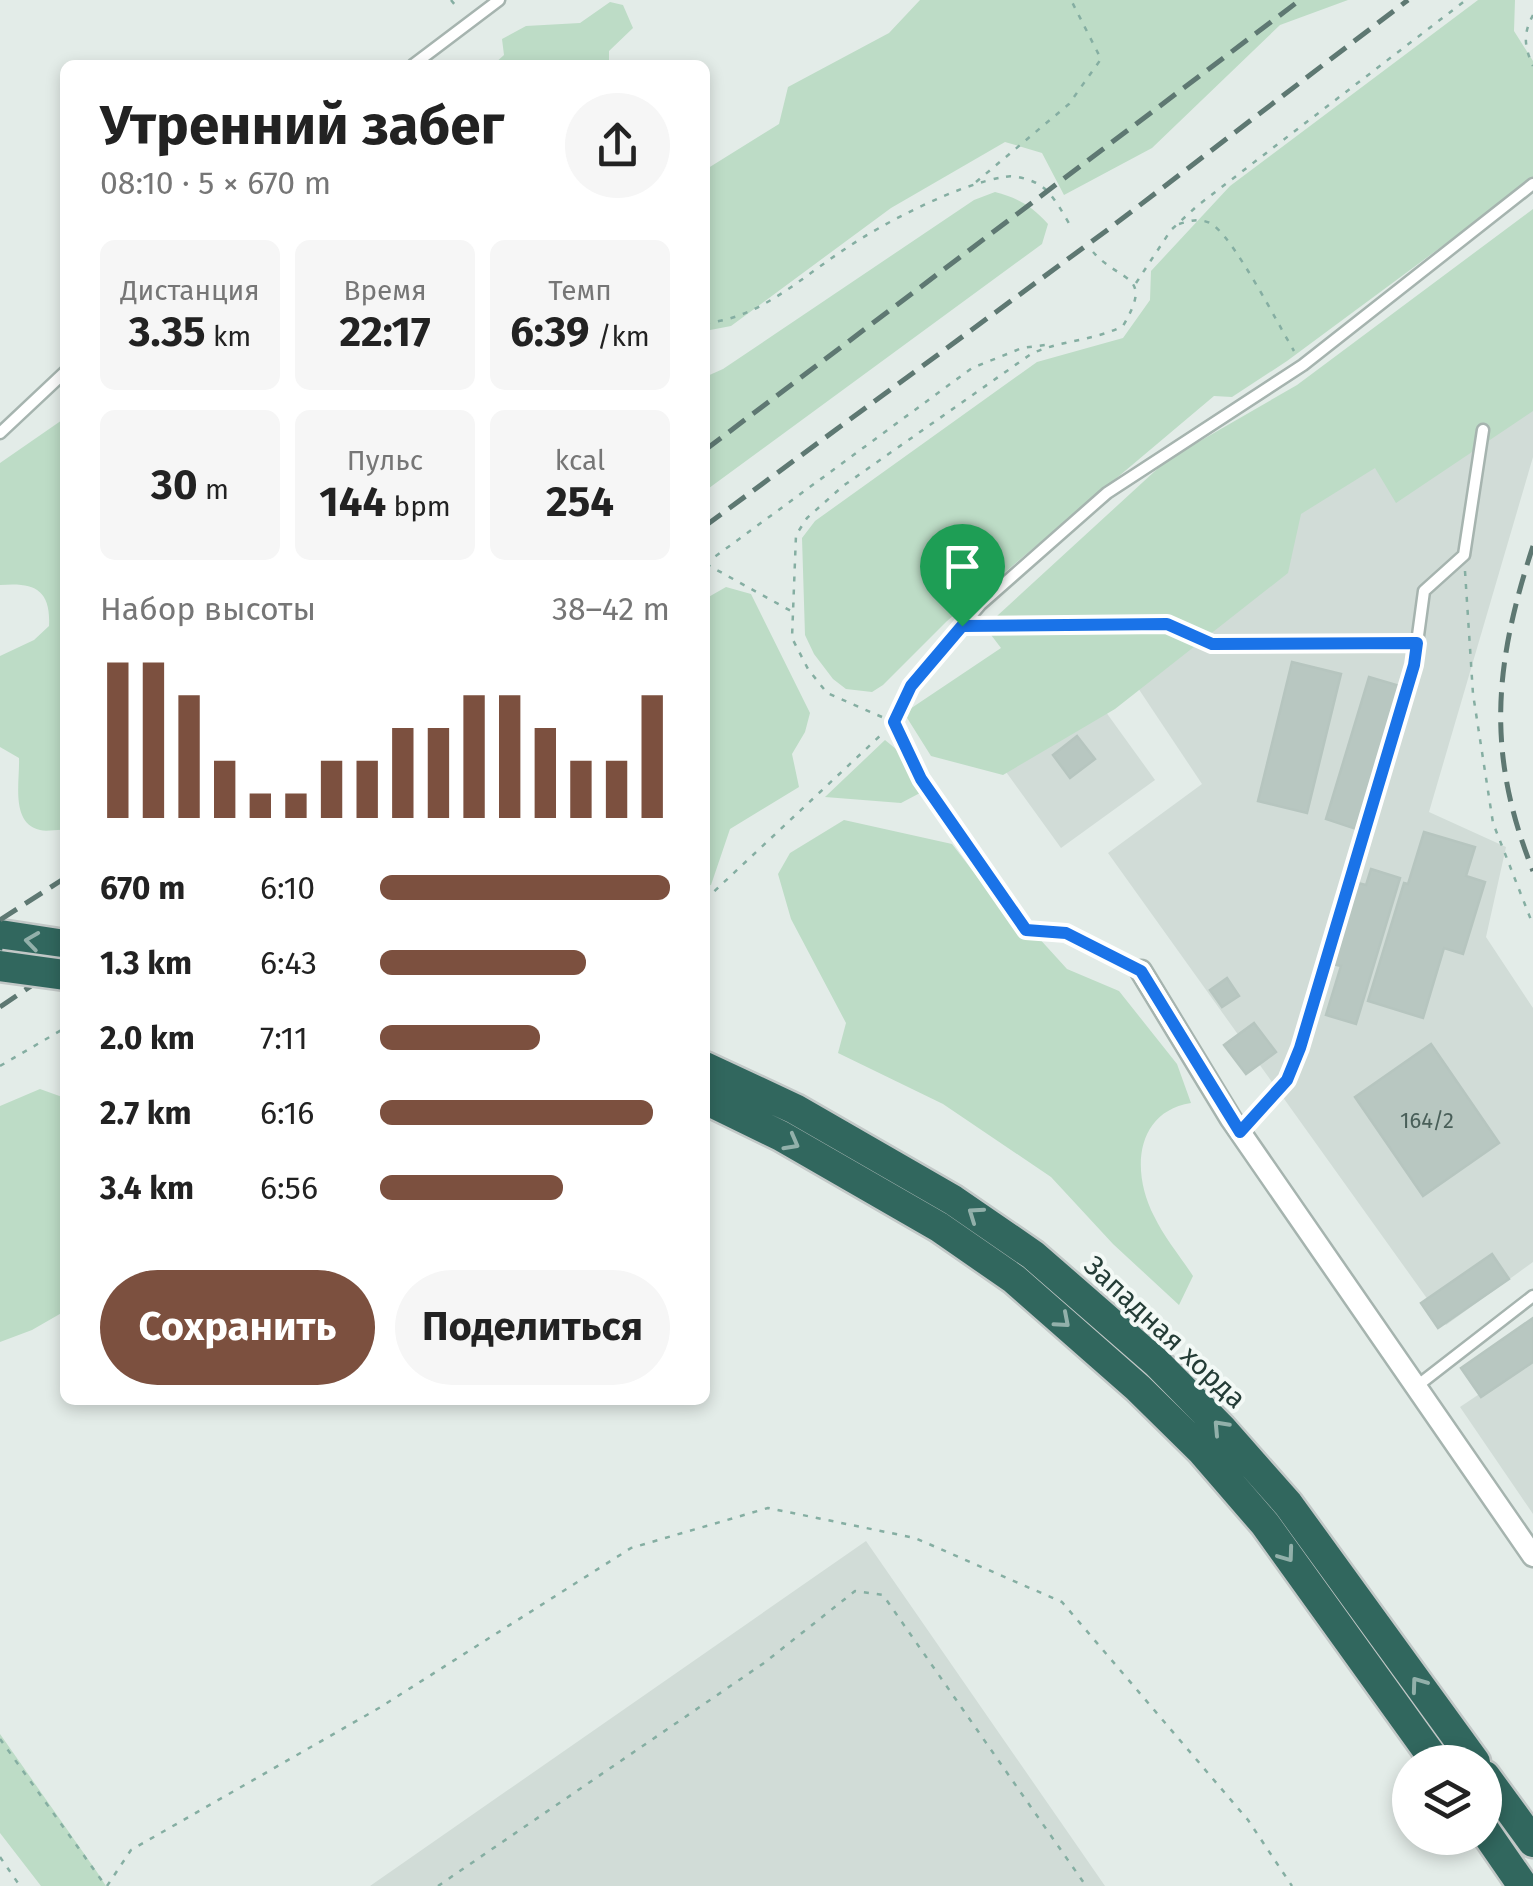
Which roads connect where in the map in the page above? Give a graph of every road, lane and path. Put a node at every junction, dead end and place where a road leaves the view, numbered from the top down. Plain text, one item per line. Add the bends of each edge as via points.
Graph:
1 (500, 0) edge
2 (1070, 0) edge
3 (1466, 0) edge
4 (1533, 15) edge
5 (421, 60) edge
6 (1533, 66) edge
7 (1533, 184) edge
8 (972, 186) junction
9 (1174, 226) junction
10 (1072, 228) dead end
11 (1094, 252) dead end
12 (1135, 284) junction
13 (710, 323) edge
14 (1050, 344) junction
15 (1302, 366) junction
16 (60, 377) edge
17 (1484, 430) dead end
18 (0, 432) edge
19 (1464, 555) junction
20 (710, 559) edge
21 (710, 567) edge
22 (792, 612) junction
23 (962, 626) junction
24 (1417, 643) junction
25 (894, 722) junction
26 (710, 895) edge
27 (1533, 925) edge
28 (0, 935) edge
29 (60, 944) edge
30 (0, 966) edge
31 (1141, 971) joint
32 (60, 973) edge
33 (60, 1031) edge
34 (0, 1066) edge
35 (710, 1069) edge
36 (710, 1101) edge
37 (1240, 1132) junction
38 (1533, 1296) edge
39 (1416, 1386) junction
40 (1533, 1556) edge
41 (0, 1739) edge
42 (1424, 1745) edge
43 (1464, 1745) edge
44 (1502, 1799) edge
45 (1533, 1842) edge
46 (1501, 1855) edge
47 (0, 1857) edge
48 (20, 1886) edge
49 (106, 1886) edge
50 (438, 1886) edge
51 (1086, 1886) edge
52 (1292, 1886) edge
53 (1523, 1886) edge

1 - 5 lane
2 - 8 path via 1101,59 1068,104
3 - 9 path
4 - 6 path via 1525,45
7 - 15 lane
8 - 10 path via 1009,175 1036,182
8 - 13 path via 846,247 766,302
9 - 12 path
9 - 15 path via 1191,220 1215,226
11 - 12 path
12 - 14 path via 1134,308 1123,326
14 - 20 path via 972,368
14 - 22 path via 843,486 808,518 796,535
15 - 23 lane via 1107,493
16 - 18 lane
17 - 19 lane
19 - 24 lane via 1424,592
19 - 27 path via 1474,694 1493,823
21 - 22 path
22 - 25 path via 792,638 827,692
23 - 24 path via 1167,624 1212,644
23 - 25 lane via 911,686
24 - 37 lane via 1300,1048 1287,1080
25 - 26 path
25 - 31 lane via 921,779 1026,930 1066,933
29 -> 28 highway
30 - 32 highway, bridge
31 - 37 street
33 - 34 path
43 -> 35 highway, Западная хорда via 1288,1504 1157,1364 1033,1255 953,1200 795,1109
36 -> 42 highway via 938,1226 1014,1279 1138,1388 1265,1524
37 - 39 street
38 - 39 lane
39 - 40 street
41 - 49 path
44 - 45 highway
46 - 53 highway
47 - 48 path
49 - 52 path via 131,1850 380,1708 631,1548 768,1508 915,1538 1062,1602 1248,1820
50 - 51 path via 764,1663 855,1591 884,1595

